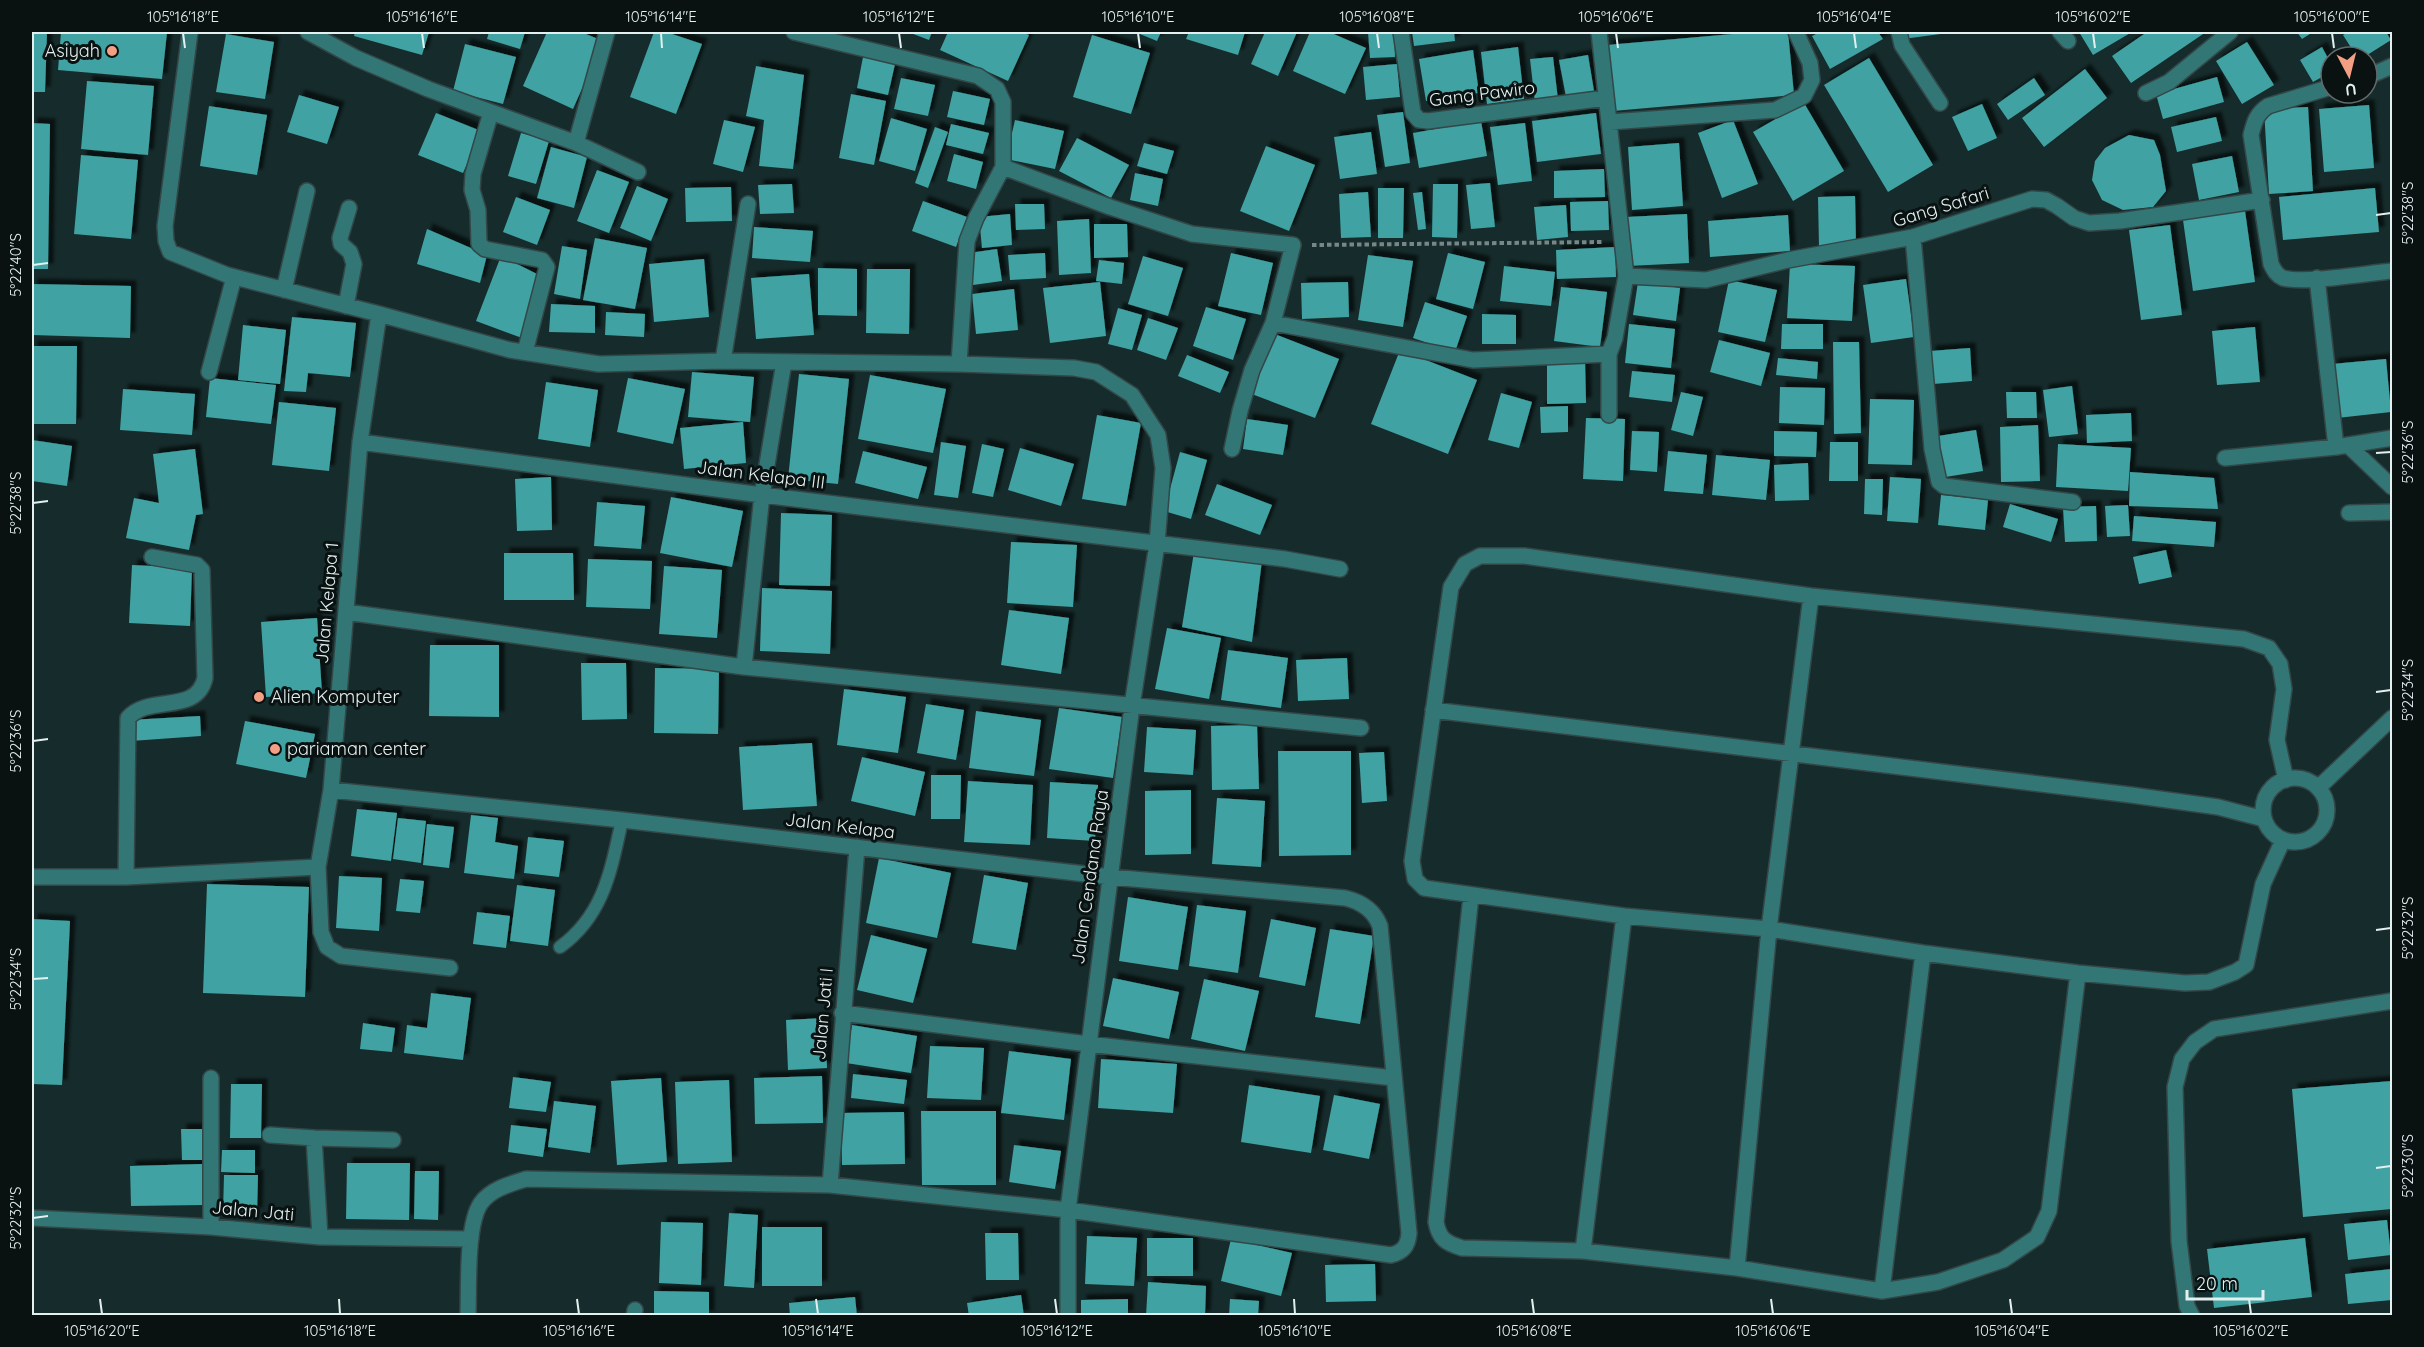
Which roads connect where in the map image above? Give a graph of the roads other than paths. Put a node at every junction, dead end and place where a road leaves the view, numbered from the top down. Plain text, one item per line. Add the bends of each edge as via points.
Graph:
1 (190, 32) edge
2 (308, 32) edge
3 (607, 32) edge
4 (794, 32) edge
5 (1401, 32) edge
6 (1599, 32) edge
7 (1796, 32) edge
8 (1899, 32) edge
9 (2230, 32) edge
10 (2319, 91) edge
11 (2146, 93) dead end
12 (1606, 98) junction
13 (1940, 103) dead end
14 (490, 112) junction
15 (1610, 122) junction
16 (576, 142) junction
17 (1004, 167) junction
18 (638, 172) dead end
19 (307, 190) dead end
20 (2262, 200) junction
21 (748, 204) dead end
22 (349, 208) dead end
23 (1913, 237) junction
24 (2392, 271) edge
25 (1626, 276) junction
26 (234, 277) junction
27 (2317, 278) junction
28 (284, 290) junction
29 (346, 306) junction
30 (380, 314) junction
31 (1273, 323) junction
32 (525, 352) junction
33 (1609, 354) junction
34 (723, 361) junction
35 (784, 362) junction
36 (959, 364) junction
37 (209, 372) dead end
38 (1609, 415) dead end
39 (2392, 438) edge
40 (360, 442) junction
41 (2343, 447) junction
42 (1232, 449) dead end
43 (2225, 458) dead end
44 (2392, 487) edge
45 (762, 495) junction
46 (2073, 502) dead end
47 (2392, 512) edge
48 (2349, 513) dead end
49 (1157, 544) junction
50 (152, 557) dead end
51 (1340, 569) dead end
52 (1811, 596) junction
53 (346, 612) junction
54 (744, 667) junction
55 (1132, 706) junction
56 (1433, 710) junction
57 (2392, 718) edge
58 (1361, 728) dead end
59 (1792, 755) junction
60 (2286, 780) junction
61 (2318, 788) junction
62 (331, 790) junction
63 (2264, 819) junction
64 (622, 820) junction
65 (2283, 840) junction
66 (857, 847) junction
67 (318, 867) junction
68 (32, 877) edge
69 (126, 877) junction
70 (1111, 877) junction
71 (1471, 896) junction
72 (1624, 916) junction
73 (1769, 929) junction
74 (560, 947) dead end
75 (1923, 953) junction
76 (450, 968) dead end
77 (2078, 973) junction
78 (2392, 1001) edge
79 (842, 1013) junction
80 (1088, 1044) junction
81 (211, 1078) dead end
82 (1394, 1078) junction
83 (270, 1135) dead end
84 (314, 1138) junction
85 (393, 1140) dead end
86 (830, 1185) junction
87 (1068, 1210) junction
88 (32, 1218) edge
89 (211, 1227) junction
90 (320, 1237) junction
91 (471, 1239) junction
92 (1583, 1251) junction
93 (1737, 1268) junction
94 (1882, 1291) junction
95 (468, 1316) edge
96 (1068, 1316) edge
97 (2192, 1316) edge

1 - 26 street via 166,241 170,252
2 - 14 street via 356,58
3 - 16 street
4 - 17 street via 978,76 997,89 1003,102
5 - 12 street, Gang Pawiro via 1413,113 1419,120
6 - 12 street
7 - 15 street via 1810,63 1812,80 1804,96 1775,110
8 - 13 street via 1902,45
9 - 11 street via 2169,82
10 - 20 street via 2268,106 2255,119 2251,135
12 - 15 street
14 - 16 street
14 - 32 street via 472,182 479,244 484,249 542,260 547,267
15 - 25 street
16 - 18 street
17 - 31 street via 1192,234 1293,245
17 - 36 street via 968,241
19 - 28 street
20 - 23 street, Gang Safari via 2089,223 2046,200 2032,199
20 - 27 street via 2271,264 2276,274 2284,278
21 - 34 street
22 - 29 street via 340,238 354,264
23 - 25 street, Gang Safari via 1706,280
23 - 46 street via 1932,449 1939,482 1944,486
24 - 27 street
25 - 33 street
26 - 28 street
26 - 37 street
27 - 41 street
28 - 29 street
29 - 30 street
30 - 32 street
30 - 40 street, Jalan Kelapa 1
31 - 33 street via 1473,360
31 - 42 street via 1252,370
32 - 34 street via 599,364
33 - 38 street
34 - 35 street
35 - 36 street
35 - 45 street
36 - 49 street, Jalan Cendana Raya via 1074,368 1096,372 1132,395 1158,435 1160,445 1163,468
39 - 41 street
40 - 45 street, Jalan Kelapa III
40 - 53 street, Jalan Kelapa 1
41 - 43 street
41 - 44 street
45 - 49 street, Jalan Kelapa III
45 - 54 street
47 - 48 street
49 - 51 street, Jalan Kelapa III via 1285,558
49 - 55 street, Jalan Cendana Raya
50 - 69 street via 193,564 202,570 204,678 202,690 194,697 144,708 128,718
52 - 56 street via 1524,556 1480,556 1465,564 1451,587
52 - 59 street
52 - 60 street via 2199,633 2244,639 2270,648 2280,664 2284,689 2277,740
53 - 54 street
53 - 62 street, Jalan Kelapa 1
54 - 55 street
55 - 58 street
55 - 70 street, Jalan Cendana Raya
56 - 59 street
56 - 71 street via 1413,873 1424,888
57 - 61 street
59 - 63 street via 2131,795 2218,807
59 - 73 street
60 - 61 street via 2303,779
60 - 63 street via 2266,796
61 - 65 street via 2327,809 2320,831 2306,841
62 - 64 street, Jalan Kelapa
62 - 67 street, Jalan Kelapa 1
63 - 65 street via 2269,829
64 - 66 street, Jalan Kelapa
64 - 74 lane via 610,875 597,906 583,927
65 - 77 street via 2263,884 2246,965 2209,981 2185,983
66 - 70 street, Jalan Kelapa
66 - 79 street, Jalan Jati I
67 - 69 street
67 - 76 street, Jalan Kelapa 1 via 321,932 327,947 341,956
68 - 69 street
70 - 80 street, Jalan Cendana Raya
70 - 82 street, Jalan Kelapa via 1345,898 1364,905 1380,926
71 - 72 street
71 - 92 street via 1436,1222 1438,1233 1446,1243 1462,1248
72 - 73 street
72 - 92 street
73 - 75 street
73 - 93 street
75 - 77 street
75 - 94 street
77 - 94 street via 2049,1211 2037,1237 2003,1260 1938,1282
78 - 97 street via 2214,1029 2195,1041 2182,1059 2175,1087 2179,1241 2187,1306
79 - 80 street
79 - 86 street, Jalan Jati I
80 - 82 street
80 - 87 street, Jalan Cendana Raya
81 - 89 street
82 - 87 street via 1409,1233 1401,1252 1391,1255
83 - 84 street
84 - 85 street
84 - 90 street
86 - 87 street
86 - 91 street via 526,1179 497,1189 481,1202
87 - 96 street, Jalan Cendana Raya
88 - 89 street, Jalan Jati
89 - 90 street, Jalan Jati
90 - 91 street, Jalan Jati
91 - 95 street
92 - 93 street
93 - 94 street

